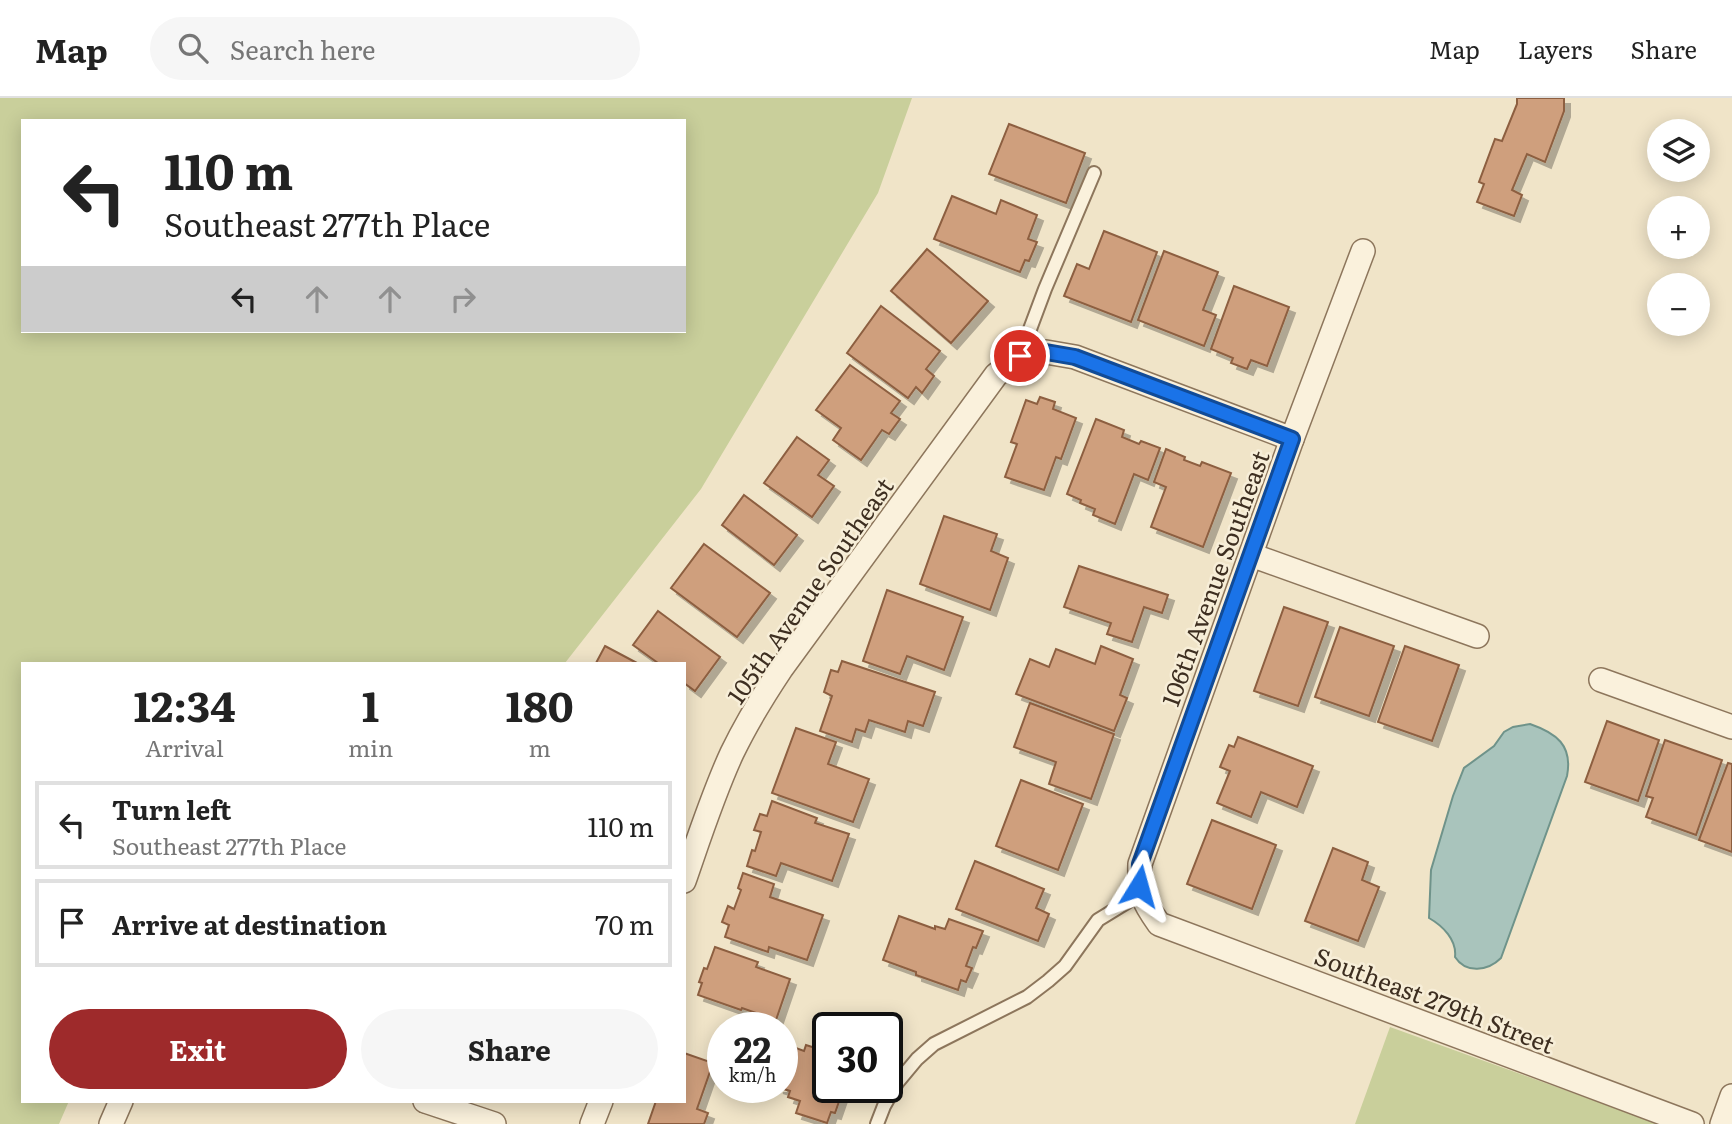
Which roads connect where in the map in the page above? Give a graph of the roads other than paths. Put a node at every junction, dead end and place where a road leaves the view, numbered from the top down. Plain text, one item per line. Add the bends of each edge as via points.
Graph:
1 (1094, 173) dead end
2 (1363, 251) dead end
3 (1020, 356) junction
4 (1292, 439) junction
5 (1251, 555) junction
6 (1477, 636) dead end
7 (1601, 680) dead end
8 (1732, 727) edge
9 (686, 875) edge
10 (1142, 893) junction
11 (1159, 923) joint
12 (1732, 1096) edge
13 (120, 1103) edge
14 (431, 1103) edge
15 (600, 1103) edge
16 (111, 1124) edge
17 (494, 1124) edge
18 (592, 1124) edge
19 (877, 1124) edge
20 (1692, 1124) edge
21 (1723, 1124) edge

1 - 3 lane
2 - 4 street, 106th Avenue Southeast
3 - 4 street via 1046,352 1075,357
3 - 9 street, 105th Avenue Southeast via 996,375 780,669 732,754
4 - 5 street, 106th Avenue Southeast
5 - 6 street
5 - 10 street, 106th Avenue Southeast via 1140,864
7 - 8 street
10 - 11 street, 106th Avenue Southeast
10 - 19 lane via 1098,920 1065,966 1027,998 934,1045 897,1083
11 - 20 street, Southeast 279th Street
12 - 21 street
13 - 16 street
14 - 17 street
15 - 18 street

